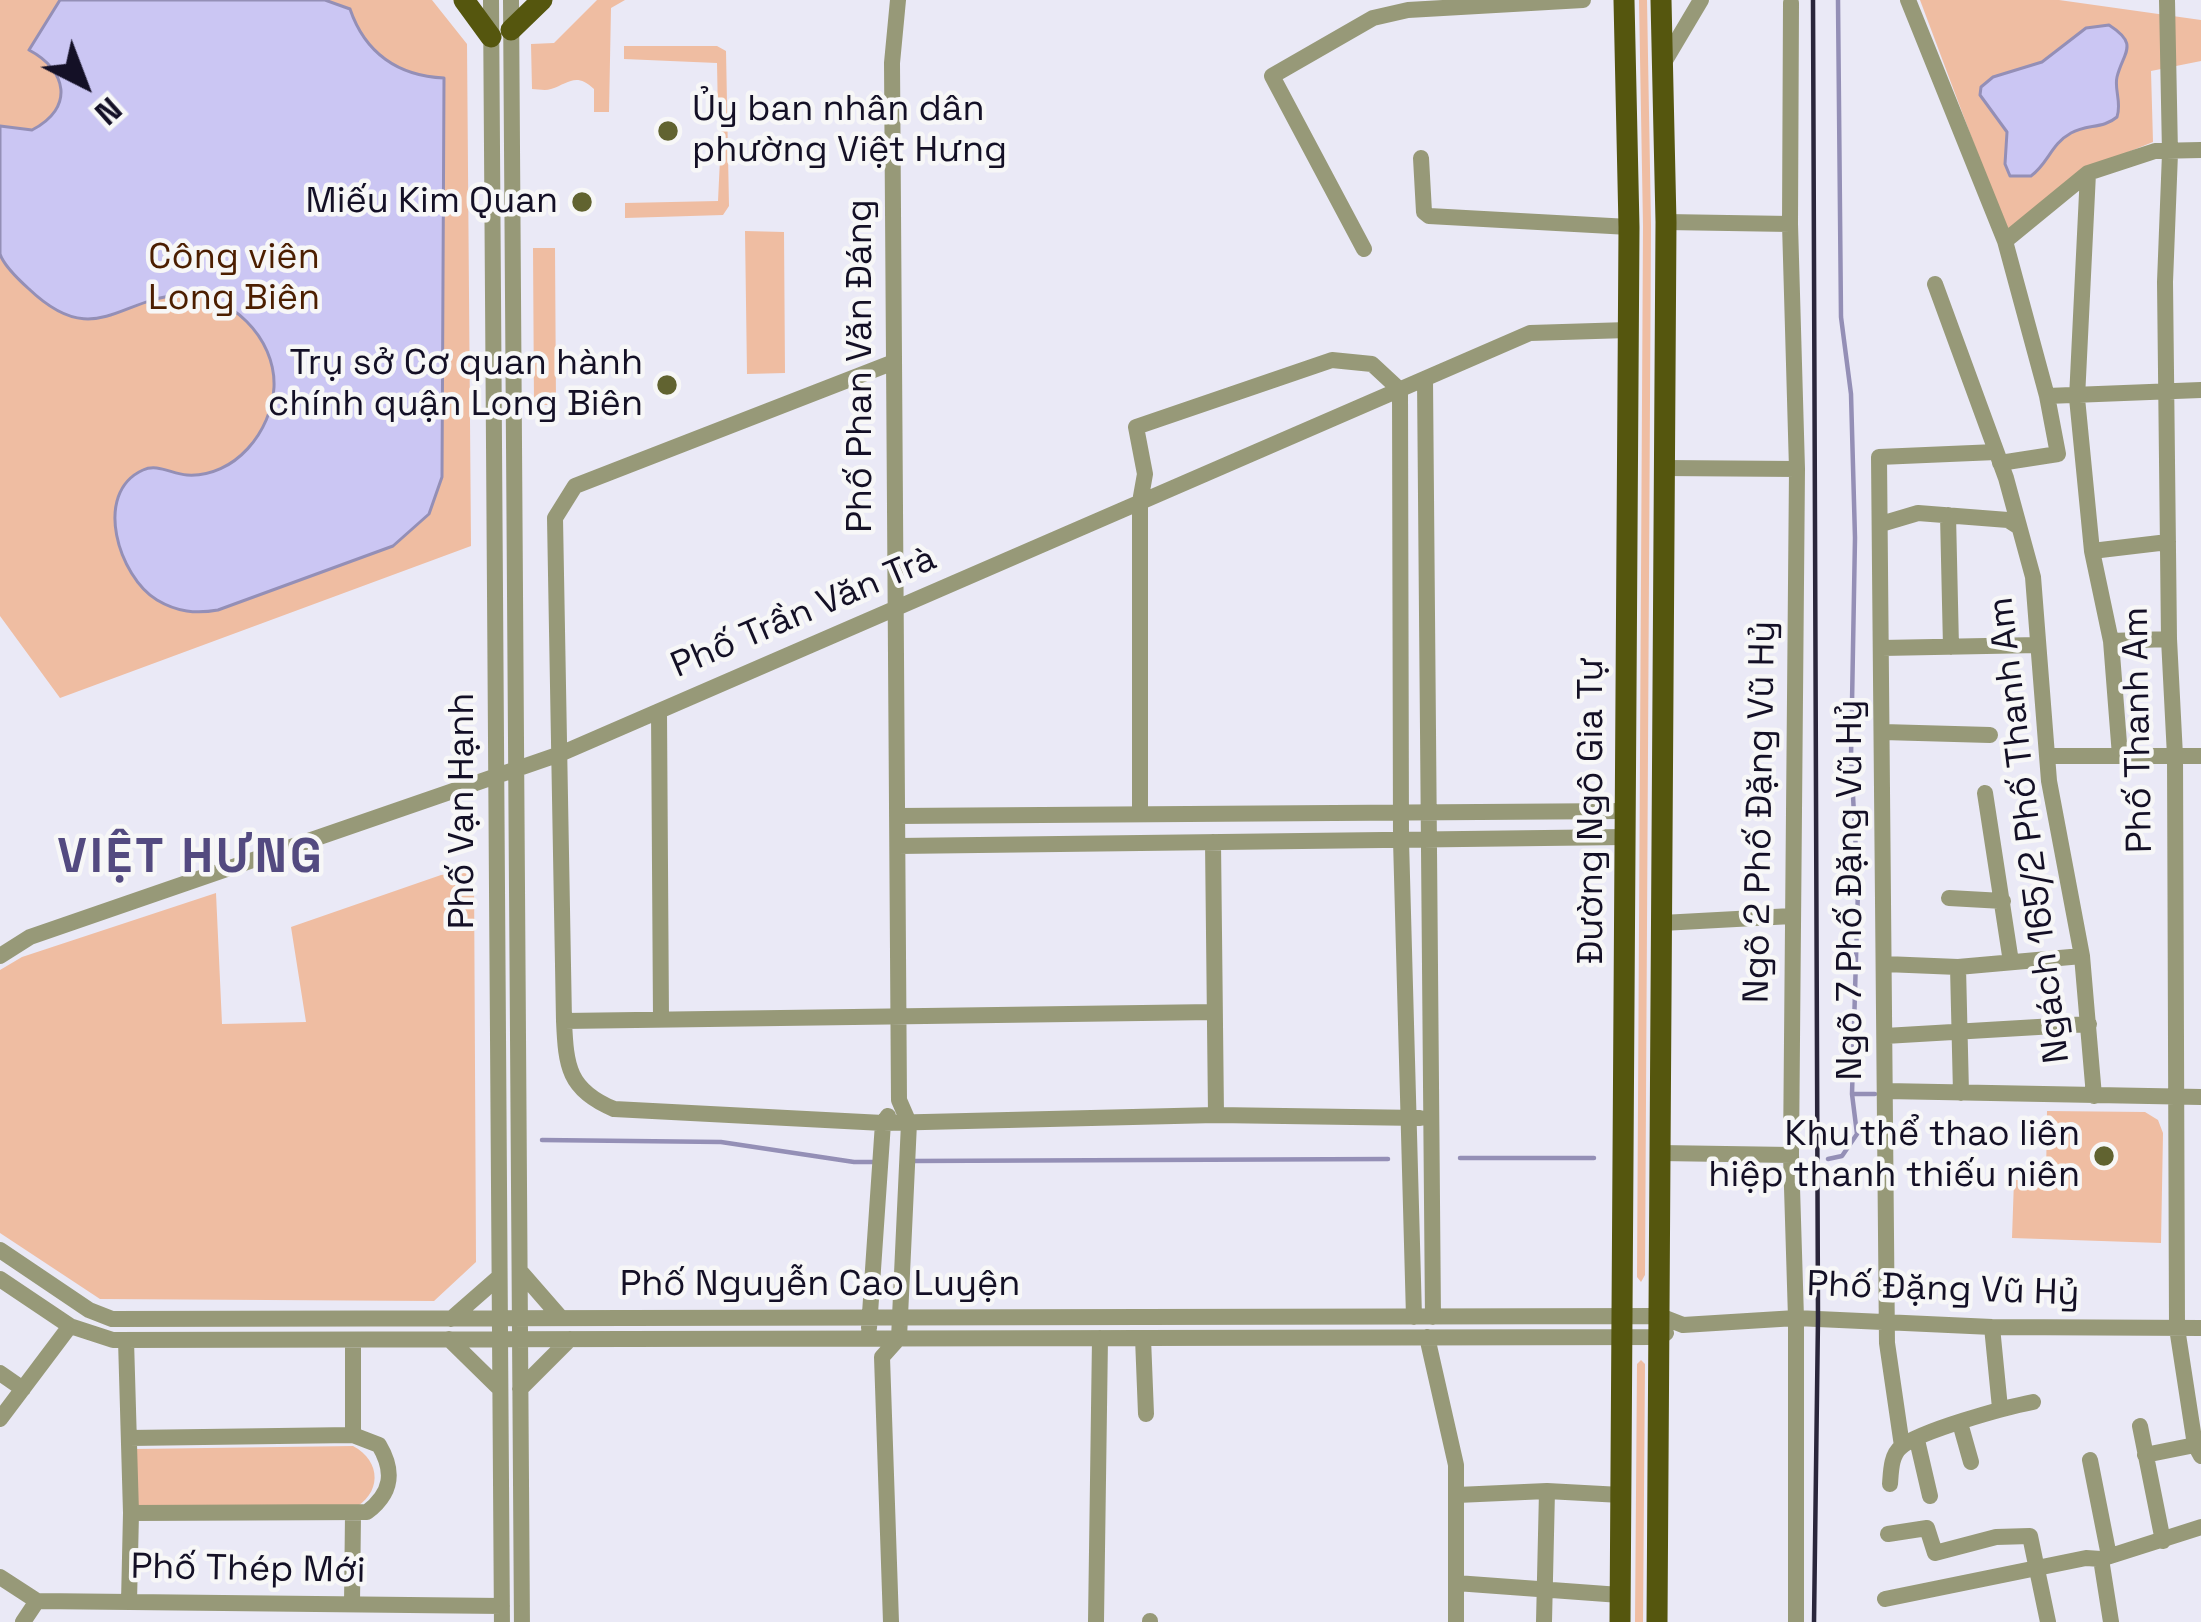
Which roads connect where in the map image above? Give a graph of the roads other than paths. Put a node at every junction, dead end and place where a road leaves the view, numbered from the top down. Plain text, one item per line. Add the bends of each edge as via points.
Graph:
1 (464, 0) edge
2 (491, 0) edge
3 (511, 0) edge
4 (542, 0) edge
5 (898, 0) edge
6 (1583, 0) edge
7 (1624, 0) edge
8 (1661, 0) edge
9 (1701, 0) edge
10 (2168, 0) edge
11 (1464, 3) edge
12 (1791, 3) dead end
13 (1911, 4) edge
14 (501, 33) junction
15 (1663, 64) junction
16 (2201, 150) edge
17 (2170, 153) junction
18 (1421, 158) dead end
19 (2088, 173) junction
20 (1666, 223) junction
21 (1790, 224) junction
22 (1628, 227) junction
23 (2005, 242) junction
24 (1364, 249) dead end
25 (1935, 284) dead end
26 (1628, 330) junction
27 (894, 362) junction
28 (1425, 379) junction
29 (1400, 390) junction
30 (2169, 390) junction
31 (2201, 390) edge
32 (2047, 396) junction
33 (2077, 398) junction
34 (1998, 457) junction
35 (1664, 468) junction
36 (1797, 469) junction
37 (1140, 502) junction
38 (1948, 515) junction
39 (1881, 524) junction
40 (2019, 527) junction
41 (2168, 542) junction
42 (2092, 551) junction
43 (896, 610) junction
44 (2169, 639) junction
45 (2111, 640) junction
46 (2038, 645) junction
47 (1951, 647) junction
48 (1882, 648) junction
49 (659, 712) junction
50 (1883, 732) junction
51 (1990, 735) dead end
52 (560, 754) junction
53 (2047, 756) junction
54 (2120, 756) junction
55 (2175, 756) junction
56 (2201, 756) edge
57 (516, 771) junction
58 (496, 779) junction
59 (1985, 793) dead end
60 (1625, 811) junction
61 (1400, 812) junction
62 (1430, 812) junction
63 (1513, 812) junction
64 (1140, 814) junction
65 (897, 816) junction
66 (1625, 837) junction
67 (1514, 838) junction
68 (1431, 839) junction
69 (1401, 840) junction
70 (1214, 842) junction
71 (898, 847) junction
72 (1948, 898) dead end
73 (2003, 902) junction
74 (1792, 916) junction
75 (1662, 923) junction
76 (0, 956) edge
77 (2082, 956) junction
78 (2011, 962) junction
79 (1885, 964) junction
80 (1958, 967) junction
81 (1214, 1012) junction
82 (661, 1019) junction
83 (898, 1019) junction
84 (564, 1021) junction
85 (2089, 1024) junction
86 (1961, 1034) junction
87 (1885, 1036) junction
88 (1886, 1091) junction
89 (1961, 1093) junction
90 (2095, 1096) junction
91 (2176, 1097) junction
92 (2201, 1097) edge
93 (899, 1100) junction
94 (1216, 1115) junction
95 (1410, 1118) junction
96 (1433, 1118) junction
97 (883, 1123) junction
98 (909, 1123) junction
99 (1660, 1153) junction
100 (1791, 1155) junction
101 (0, 1250) edge
102 (520, 1270) junction
103 (500, 1277) junction
104 (0, 1279) edge
105 (1424, 1317) junction
106 (451, 1318) junction
107 (500, 1318) junction
108 (520, 1318) junction
109 (562, 1318) junction
110 (869, 1318) junction
111 (900, 1318) junction
112 (1796, 1318) junction
113 (1888, 1322) junction
114 (70, 1326) junction
115 (1622, 1327) junction
116 (1660, 1327) junction
117 (1992, 1327) junction
118 (2177, 1328) junction
119 (2201, 1328) edge
120 (1427, 1337) junction
121 (899, 1338) junction
122 (1100, 1338) junction
123 (1143, 1338) junction
124 (500, 1339) junction
125 (520, 1339) junction
126 (570, 1339) junction
127 (869, 1339) junction
128 (126, 1340) junction
129 (353, 1340) junction
130 (448, 1340) junction
131 (882, 1358) junction
132 (0, 1373) edge
133 (23, 1389) junction
134 (500, 1389) junction
135 (520, 1389) junction
136 (2032, 1402) dead end
137 (2000, 1408) junction
138 (1146, 1414) dead end
139 (0, 1419) edge
140 (1960, 1423) junction
141 (2140, 1426) dead end
142 (353, 1435) junction
143 (129, 1438) junction
144 (1910, 1443) junction
145 (2198, 1450) edge
146 (2145, 1455) junction
147 (2090, 1460) dead end
148 (1971, 1462) dead end
149 (1890, 1484) dead end
150 (1547, 1491) junction
151 (1457, 1495) junction
152 (1621, 1495) junction
153 (1930, 1496) dead end
154 (131, 1513) junction
155 (353, 1514) junction
156 (2201, 1527) edge
157 (1888, 1534) dead end
158 (2162, 1540) junction
159 (2105, 1557) junction
160 (2036, 1568) junction
161 (0, 1577) edge
162 (1456, 1583) junction
163 (1543, 1591) junction
164 (1621, 1594) junction
165 (1886, 1599) dead end
166 (37, 1600) junction
167 (129, 1602) junction
168 (352, 1604) junction
169 (253, 1613) edge
170 (383, 1613) edge
171 (502, 1614) edge
172 (23, 1622) edge
173 (522, 1622) edge
174 (891, 1622) edge
175 (1096, 1622) edge
176 (1456, 1622) edge
177 (1544, 1622) edge
178 (1620, 1622) edge
179 (1658, 1622) edge
180 (1796, 1622) edge
181 (2048, 1622) edge
182 (2111, 1622) edge

1 - 14 main road
2 - 14 street, Phố Vạn Hạnh
3 - 14 street, Phố Vạn Hạnh
4 - 14 main road
5 - 27 street, Phố Phan Văn Đáng
6 - 11 street
7 - 22 main road, Đường Ngô Gia Tự
8 - 15 main road, Đường Ngô Gia Tự
9 - 15 street
10 - 17 street, Phố Thanh Am
11 - 24 street via 1373,18 1272,76
12 - 21 street, Ngõ 2 Phố Đặng Vũ Hỷ
13 - 23 street
14 - 57 street, Phố Vạn Hạnh
14 - 58 street, Phố Vạn Hạnh
15 - 20 main road, Đường Ngô Gia Tự
16 - 17 street
17 - 19 street
17 - 30 street, Phố Thanh Am
18 - 22 street via 1426,214
19 - 23 street
19 - 33 street
20 - 21 street
20 - 35 main road, Đường Ngô Gia Tự
21 - 36 street, Ngõ 2 Phố Đặng Vũ Hỷ
22 - 26 main road, Đường Ngô Gia Tự
23 - 32 street
25 - 34 street, Ngách 165/2 Phố Thanh Am
26 - 28 street, Phố Trần Văn Trà via 1530,333
26 - 60 main road, Đường Ngô Gia Tự
27 - 43 street, Phố Phan Văn Đáng
27 - 52 street via 575,486 555,518
28 - 29 street, Phố Trần Văn Trà
28 - 62 street
29 - 37 street, Phố Trần Văn Trà
29 - 37 street via 1372,364 1332,360 1136,428 1145,474
29 - 61 street
30 - 31 street
30 - 33 street
30 - 41 street, Phố Thanh Am
32 - 33 street
32 - 34 street via 2058,454
33 - 42 street
34 - 39 street, Ngõ 7 Phố Đặng Vũ Hỷ via 1880,458
34 - 40 street, Ngách 165/2 Phố Thanh Am
35 - 36 street
35 - 75 main road, Đường Ngô Gia Tự
36 - 74 street, Ngõ 2 Phố Đặng Vũ Hỷ
37 - 43 street, Phố Trần Văn Trà
37 - 64 street
38 - 39 street
38 - 40 street
38 - 47 street
39 - 48 street, Ngõ 7 Phố Đặng Vũ Hỷ
40 - 46 street, Ngách 165/2 Phố Thanh Am
41 - 42 street
41 - 44 street, Phố Thanh Am
42 - 45 street
43 - 49 street, Phố Trần Văn Trà
43 - 65 street, Phố Phan Văn Đáng
44 - 45 street
44 - 55 street, Phố Thanh Am
45 - 54 street
46 - 47 street
46 - 53 street, Ngách 165/2 Phố Thanh Am
47 - 48 street
48 - 50 street, Ngõ 7 Phố Đặng Vũ Hỷ
49 - 52 street, Phố Trần Văn Trà
49 - 82 street
50 - 51 street
50 - 79 street, Ngõ 7 Phố Đặng Vũ Hỷ
52 - 57 street, Phố Trần Văn Trà
52 - 84 street
53 - 54 street
53 - 77 street, Ngách 165/2 Phố Thanh Am
54 - 55 street
55 - 56 street
55 - 91 street, Phố Thanh Am
57 - 58 street, Phố Trần Văn Trà
57 - 102 street, Phố Vạn Hạnh
58 - 76 street, Phố Trần Văn Trà via 30,938
58 - 103 street, Phố Vạn Hạnh
59 - 73 street
60 - 63 street
60 - 66 main road, Đường Ngô Gia Tự
61 - 62 street
61 - 64 street
61 - 69 street
62 - 63 street
62 - 68 street
63 - 67 street
64 - 65 street
65 - 71 street, Phố Phan Văn Đáng
66 - 67 street
66 - 115 main road, Đường Ngô Gia Tự
67 - 68 street
68 - 69 street
68 - 96 street
69 - 70 street
69 - 95 street
70 - 71 street
70 - 81 street
71 - 83 street, Phố Phan Văn Đáng
72 - 73 street
73 - 78 street
74 - 75 street
74 - 100 street, Ngõ 2 Phố Đặng Vũ Hỷ
75 - 99 main road, Đường Ngô Gia Tự
77 - 78 street
77 - 85 street, Ngách 165/2 Phố Thanh Am
78 - 80 street
79 - 80 street
79 - 87 street, Ngõ 7 Phố Đặng Vũ Hỷ
80 - 86 street
81 - 83 street
81 - 94 street
82 - 83 street
82 - 84 street
83 - 93 street, Phố Phan Văn Đáng
84 - 97 street via 573,1081 614,1109
85 - 86 street
85 - 90 street, Ngách 165/2 Phố Thanh Am
86 - 87 street
86 - 89 street
87 - 88 street, Ngõ 7 Phố Đặng Vũ Hỷ
88 - 89 street
88 - 113 street, Ngõ 7 Phố Đặng Vũ Hỷ
89 - 90 street
90 - 91 street
91 - 92 street
91 - 118 street, Phố Thanh Am
93 - 97 street
93 - 98 street, Phố Phan Văn Đáng
94 - 95 street
94 - 98 street
95 - 96 street
95 - 105 street
96 - 105 street
97 - 98 street
97 - 110 street
98 - 111 street, Phố Phan Văn Đáng
99 - 100 street
99 - 116 main road, Đường Ngô Gia Tự
100 - 112 street, Ngõ 2 Phố Đặng Vũ Hỷ
101 - 106 street, Phố Nguyễn Cao Luyện via 112,1319
102 - 108 street, Phố Vạn Hạnh
102 - 109 street
103 - 106 street
103 - 107 street, Phố Vạn Hạnh
104 - 114 street, Phố Nguyễn Cao Luyện
105 - 111 street, Phố Nguyễn Cao Luyện
105 - 115 street, Phố Nguyễn Cao Luyện
106 - 107 street, Phố Nguyễn Cao Luyện
107 - 108 street, Phố Nguyễn Cao Luyện
107 - 124 street, Phố Vạn Hạnh
108 - 109 street, Phố Nguyễn Cao Luyện
108 - 125 street, Phố Vạn Hạnh
109 - 110 street, Phố Nguyễn Cao Luyện
110 - 111 street, Phố Nguyễn Cao Luyện
110 - 127 street
111 - 121 street, Phố Phan Văn Đáng
112 - 113 street, Phố Đặng Vũ Hỷ
112 - 116 street, Phố Đặng Vũ Hỷ
112 - 180 street, Ngõ 2 Phố Đặng Vũ Hỷ
113 - 117 street, Phố Đặng Vũ Hỷ
113 - 144 street, Ngõ 7 Phố Đặng Vũ Hỷ
114 - 128 street, Phố Nguyễn Cao Luyện
114 - 133 street
115 - 116 street, Phố Nguyễn Cao Luyện
115 - 120 street, Phố Nguyễn Cao Luyện
115 - 152 main road, Đường Ngô Gia Tự
116 - 179 main road, Đường Ngô Gia Tự
117 - 118 street, Phố Đặng Vũ Hỷ
117 - 137 street
118 - 119 street, Phố Đặng Vũ Hỷ
118 - 145 street, Phố Thanh Am
120 - 123 street, Phố Nguyễn Cao Luyện
120 - 151 street
121 - 122 street, Phố Nguyễn Cao Luyện
121 - 127 street, Phố Nguyễn Cao Luyện
121 - 131 street
122 - 123 street, Phố Nguyễn Cao Luyện
122 - 175 street
123 - 138 street
124 - 125 street, Phố Nguyễn Cao Luyện
124 - 130 street, Phố Nguyễn Cao Luyện
124 - 134 street, Phố Vạn Hạnh
125 - 126 street, Phố Nguyễn Cao Luyện
125 - 135 street, Phố Vạn Hạnh
126 - 127 street, Phố Nguyễn Cao Luyện
126 - 135 street
127 - 131 street
128 - 129 street, Phố Nguyễn Cao Luyện
128 - 143 street
129 - 130 street, Phố Nguyễn Cao Luyện
129 - 142 street
130 - 134 street
131 - 174 street
132 - 133 street
133 - 139 street
134 - 171 street, Phố Vạn Hạnh
135 - 173 street, Phố Vạn Hạnh
136 - 137 street
137 - 140 street
140 - 144 street
140 - 148 street
141 - 146 street
142 - 143 street
142 - 155 street via 379,1445 390,1484 382,1501
143 - 154 street
144 - 149 street via 1892,1463
144 - 153 street, Ngõ 7 Phố Đặng Vũ Hỷ
145 - 146 street
146 - 158 street
147 - 159 street
150 - 151 street
150 - 152 street
150 - 163 street
151 - 162 street
152 - 164 main road, Đường Ngô Gia Tự
154 - 155 street
154 - 167 street
155 - 168 street
156 - 158 street
157 - 160 street via 1927,1528 1935,1553 2030,1535
158 - 159 street
159 - 160 street
159 - 182 street
160 - 165 street
160 - 181 street
161 - 166 street
162 - 163 street
162 - 176 street
163 - 164 street
163 - 177 street
164 - 178 main road, Đường Ngô Gia Tự
166 - 167 street, Phố Thép Mới
166 - 172 street
167 - 169 street, Phố Thép Mới
168 - 169 street, Phố Thép Mới
168 - 170 street, Phố Thép Mới
170 - 171 street, Phố Thép Mới

